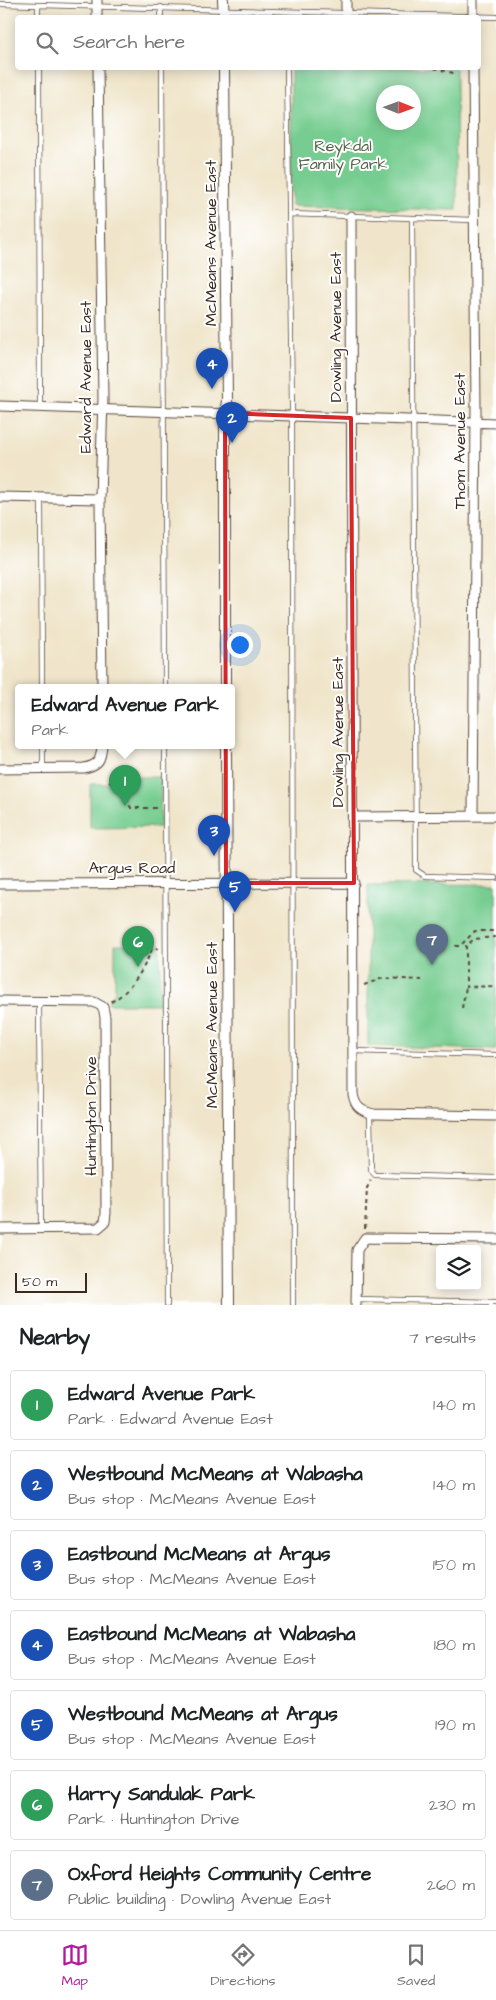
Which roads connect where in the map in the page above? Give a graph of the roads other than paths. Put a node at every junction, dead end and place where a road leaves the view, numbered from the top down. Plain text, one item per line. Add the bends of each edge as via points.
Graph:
1 (346, 0) edge
2 (472, 0) edge
3 (97, 3) edge
4 (0, 4) edge
5 (38, 4) junction
6 (161, 7) junction
7 (224, 9) edge
8 (287, 10) junction
9 (346, 12) junction
10 (38, 15) edge
11 (161, 15) edge
12 (287, 15) edge
13 (422, 15) edge
14 (473, 15) edge
15 (481, 17) edge
16 (496, 17) edge
17 (39, 70) edge
18 (98, 70) edge
19 (162, 70) edge
20 (224, 70) edge
21 (288, 70) edge
22 (473, 70) edge
23 (289, 214) junction
24 (351, 216) junction
25 (412, 218) junction
26 (474, 220) junction
27 (0, 406) edge
28 (40, 407) junction
29 (102, 409) junction
30 (164, 410) junction
31 (225, 414) junction
32 (291, 416) junction
33 (351, 418) junction
34 (413, 420) junction
35 (475, 422) junction
36 (496, 423) edge
37 (0, 497) edge
38 (41, 498) junction
39 (100, 499) junction
40 (42, 684) edge
41 (102, 684) edge
42 (165, 684) edge
43 (226, 684) edge
44 (43, 749) edge
45 (102, 749) edge
46 (165, 749) edge
47 (226, 749) edge
48 (43, 768) junction
49 (0, 769) edge
50 (416, 816) junction
51 (473, 816) junction
52 (496, 816) edge
53 (353, 817) junction
54 (496, 878) edge
55 (226, 883) junction
56 (354, 883) junction
57 (0, 884) edge
58 (166, 884) junction
59 (292, 884) junction
60 (0, 1002) edge
61 (39, 1002) junction
62 (353, 1051) junction
63 (496, 1055) edge
64 (370, 1113) junction
65 (496, 1116) edge
66 (496, 1178) edge
67 (0, 1229) edge
68 (41, 1229) junction
69 (496, 1239) edge
70 (356, 1302) edge
71 (496, 1302) edge
72 (168, 1305) edge
73 (229, 1305) edge
74 (293, 1305) edge

1 - 9 street
2 - 14 street
3 - 5 lane
3 - 6 lane
4 - 5 lane
5 - 10 lane
6 - 7 lane
6 - 11 lane
7 - 8 lane
8 - 9 lane
8 - 12 lane
9 - 13 lane
15 - 16 lane
17 - 28 lane
18 - 29 street, Edward Avenue East
19 - 30 lane
20 - 31 street, McMeans Avenue East
21 - 23 lane
22 - 26 street, Thom Avenue East
23 - 24 lane
23 - 32 lane
24 - 25 lane
24 - 33 street, Dowling Avenue East
25 - 26 lane
25 - 34 lane
26 - 35 street, Thom Avenue East
27 - 28 street
28 - 29 street
29 - 30 street
29 - 39 street, Edward Avenue East
30 - 31 street
30 - 42 lane
31 - 32 street
31 - 43 street, McMeans Avenue East
32 - 33 street
32 - 59 lane
33 - 34 street
33 - 53 street, Dowling Avenue East
34 - 35 street
34 - 50 lane
35 - 36 street
35 - 51 street, Thom Avenue East
37 - 38 street
38 - 39 street
38 - 40 lane
39 - 41 street, Edward Avenue East
44 - 48 lane
45 - 48 street via 102,758 95,766
46 - 58 lane
47 - 55 street, McMeans Avenue East
48 - 49 street
50 - 51 street
50 - 53 street
50 - 54 lane via 416,870 425,876
51 - 52 street
53 - 56 street, Dowling Avenue East
55 - 58 street, Argus Road
55 - 59 street, Argus Road
55 - 73 street, McMeans Avenue East
56 - 59 street, Argus Road
56 - 62 street, Dowling Avenue East
57 - 58 street, Argus Road
58 - 72 lane
59 - 74 lane
60 - 61 street
61 - 68 lane
61 - 68 street, Huntington Drive via 94,1002 103,1007 105,1026 105,1222 98,1228
62 - 63 lane
62 - 64 street, Dowling Avenue East via 355,1104
64 - 65 street
64 - 66 lane via 371,1170 374,1174
67 - 68 street, Huntington Drive
69 - 70 street via 365,1238 356,1250
70 - 71 lane

